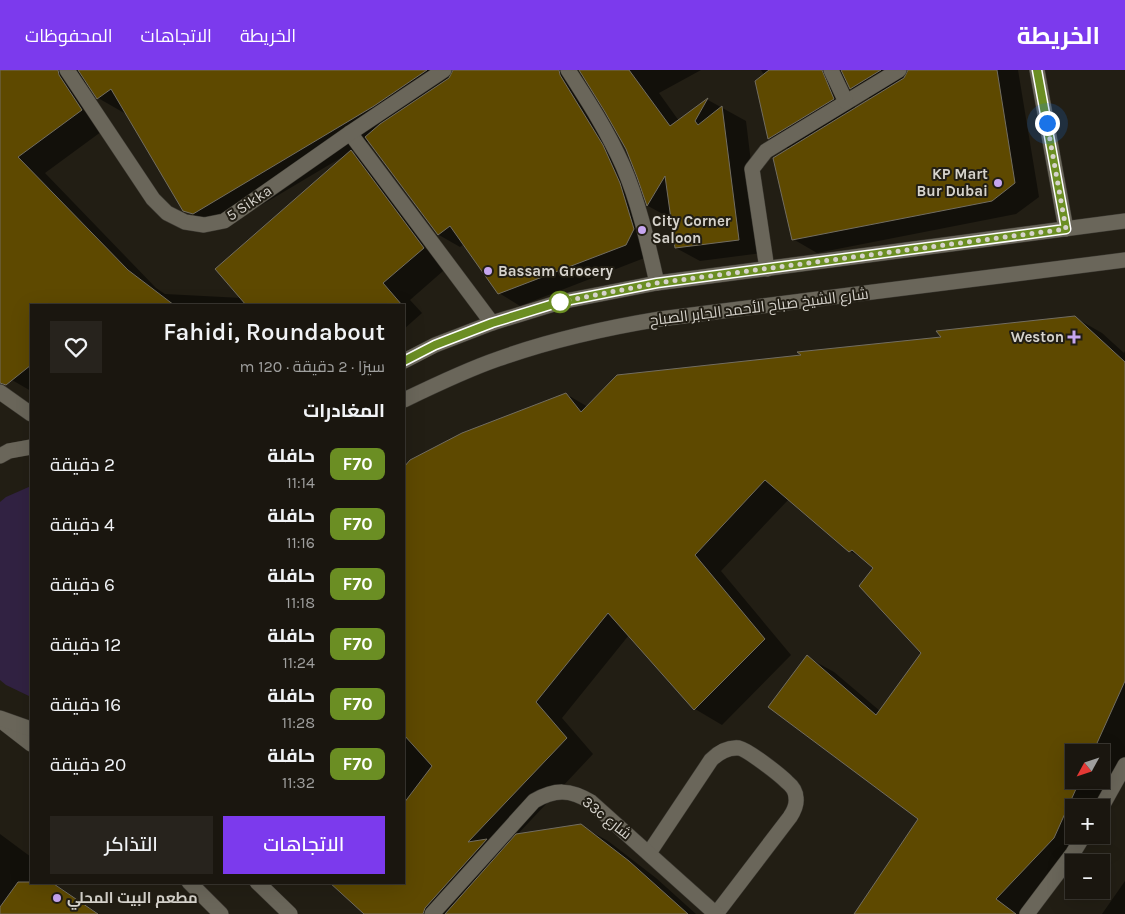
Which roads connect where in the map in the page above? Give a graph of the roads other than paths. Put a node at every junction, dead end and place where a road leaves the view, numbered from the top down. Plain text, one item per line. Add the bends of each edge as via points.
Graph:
1 (67, 70) edge
2 (444, 70) edge
3 (568, 70) edge
4 (832, 70) edge
5 (898, 70) edge
6 (1037, 70) edge
7 (846, 102) junction
8 (350, 133) junction
9 (1125, 222) edge
10 (1066, 229) junction
11 (1122, 263) edge
12 (767, 269) junction
13 (657, 283) junction
14 (492, 323) junction
15 (405, 360) edge
16 (0, 392) edge
17 (405, 400) edge
18 (30, 413) edge
19 (30, 447) edge
20 (0, 456) edge
21 (0, 719) edge
22 (30, 729) edge
23 (30, 743) edge
24 (1125, 765) edge
25 (1106, 799) edge
26 (1078, 844) edge
27 (649, 853) junction
28 (190, 884) edge
29 (259, 884) edge
30 (221, 914) edge
31 (290, 914) edge
32 (432, 914) edge
33 (716, 914) edge
34 (1027, 914) edge

1 - 8 main road, 5 Sikka via 153,199 167,214 184,222 204,225 224,221
2 - 8 main road, 5 Sikka
3 - 13 main road via 596,113 623,167 644,224
4 - 7 main road
5 - 7 main road
6 - 10 main road
7 - 12 main road via 766,151 752,169
8 - 14 main road
9 - 10 main road
10 - 12 main road
11 - 17 main road, شارع الشيخ صباح الأحمد الجابر الصباح via 605,328 496,360
12 - 13 main road
13 - 14 main road via 560,302
14 - 15 main road
16 - 18 main road
19 - 20 main road
21 - 22 main road
21 - 23 main road
24 - 25 main road
26 - 34 main road
27 - 32 main road, 33c شارع via 580,795 550,793 534,801
27 - 33 main road, 33c شارع
27 - 33 main road via 711,760 723,750 745,750 787,782 794,789 795,808
28 - 30 main road
29 - 31 main road

